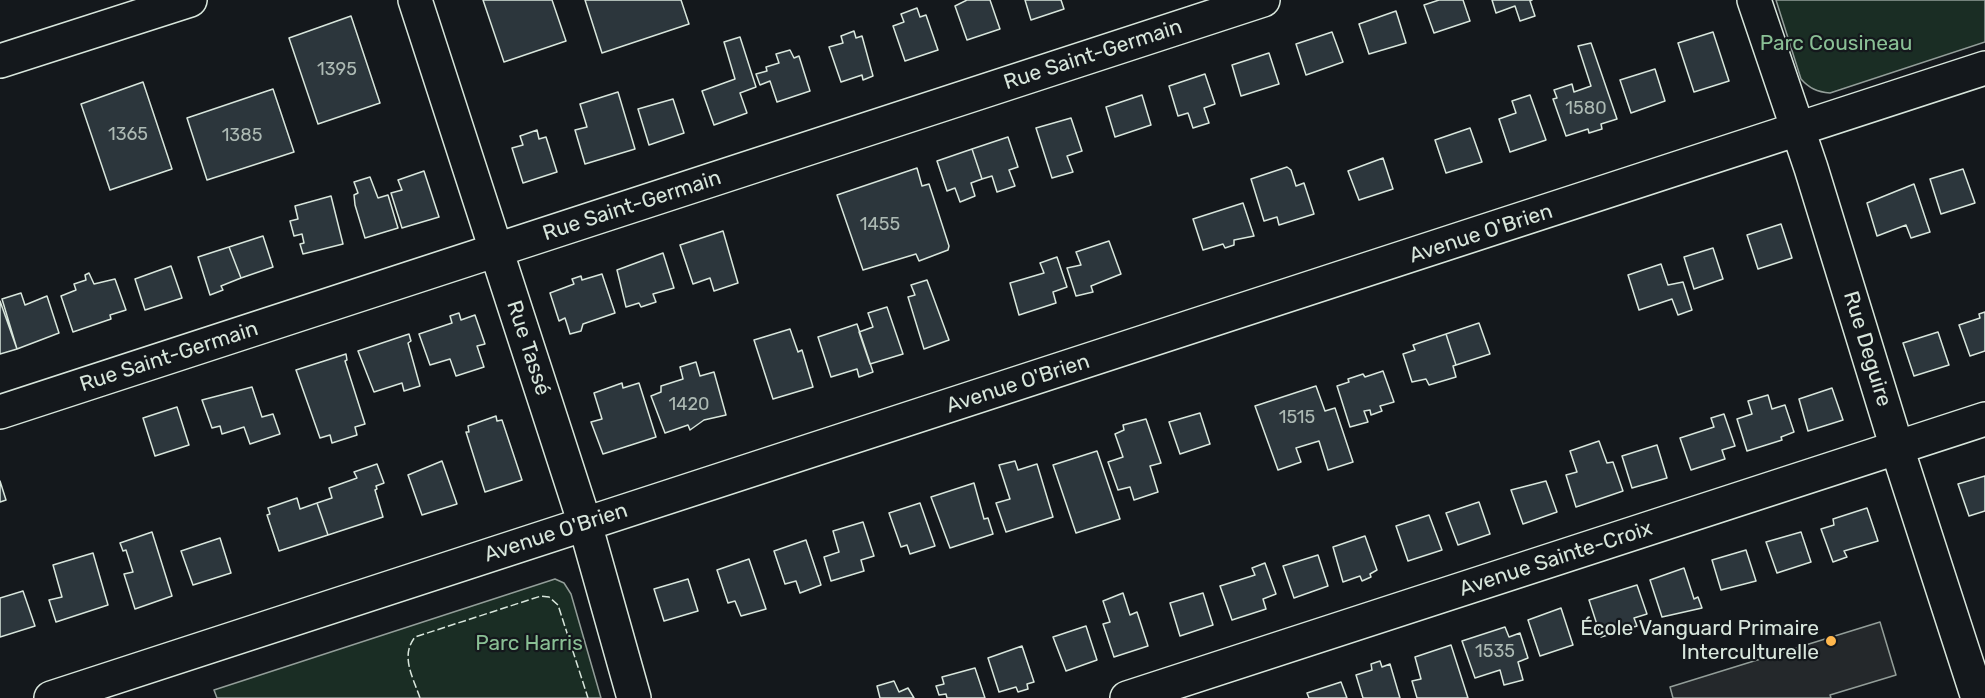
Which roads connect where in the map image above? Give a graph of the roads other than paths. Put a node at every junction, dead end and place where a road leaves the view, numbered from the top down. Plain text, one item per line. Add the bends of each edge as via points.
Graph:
1 (190, 0) edge
2 (415, 0) edge
3 (1263, 0) edge
4 (1754, 0) edge
5 (0, 61) edge
6 (1985, 68) edge
7 (1798, 130) junction
8 (496, 250) junction
9 (0, 412) edge
10 (1985, 419) edge
11 (1897, 448) junction
12 (585, 524) junction
13 (51, 698) edge
14 (634, 698) edge
15 (1127, 698) edge
16 (1978, 698) edge

1 - 5 street
2 - 8 street, Rue Tassé
3 - 8 street, Rue Saint-Germain
4 - 7 street, Rue Deguire
6 - 7 street, Avenue O'Brien
7 - 11 street, Rue Deguire
7 - 12 street, Avenue O'Brien
8 - 9 street, Rue Saint-Germain
8 - 12 street, Rue Tassé
10 - 11 street, Avenue Sainte-Croix
11 - 15 street, Avenue Sainte-Croix
11 - 16 street, Rue Deguire
12 - 13 street, Avenue O'Brien
12 - 14 street, Rue Tassé

